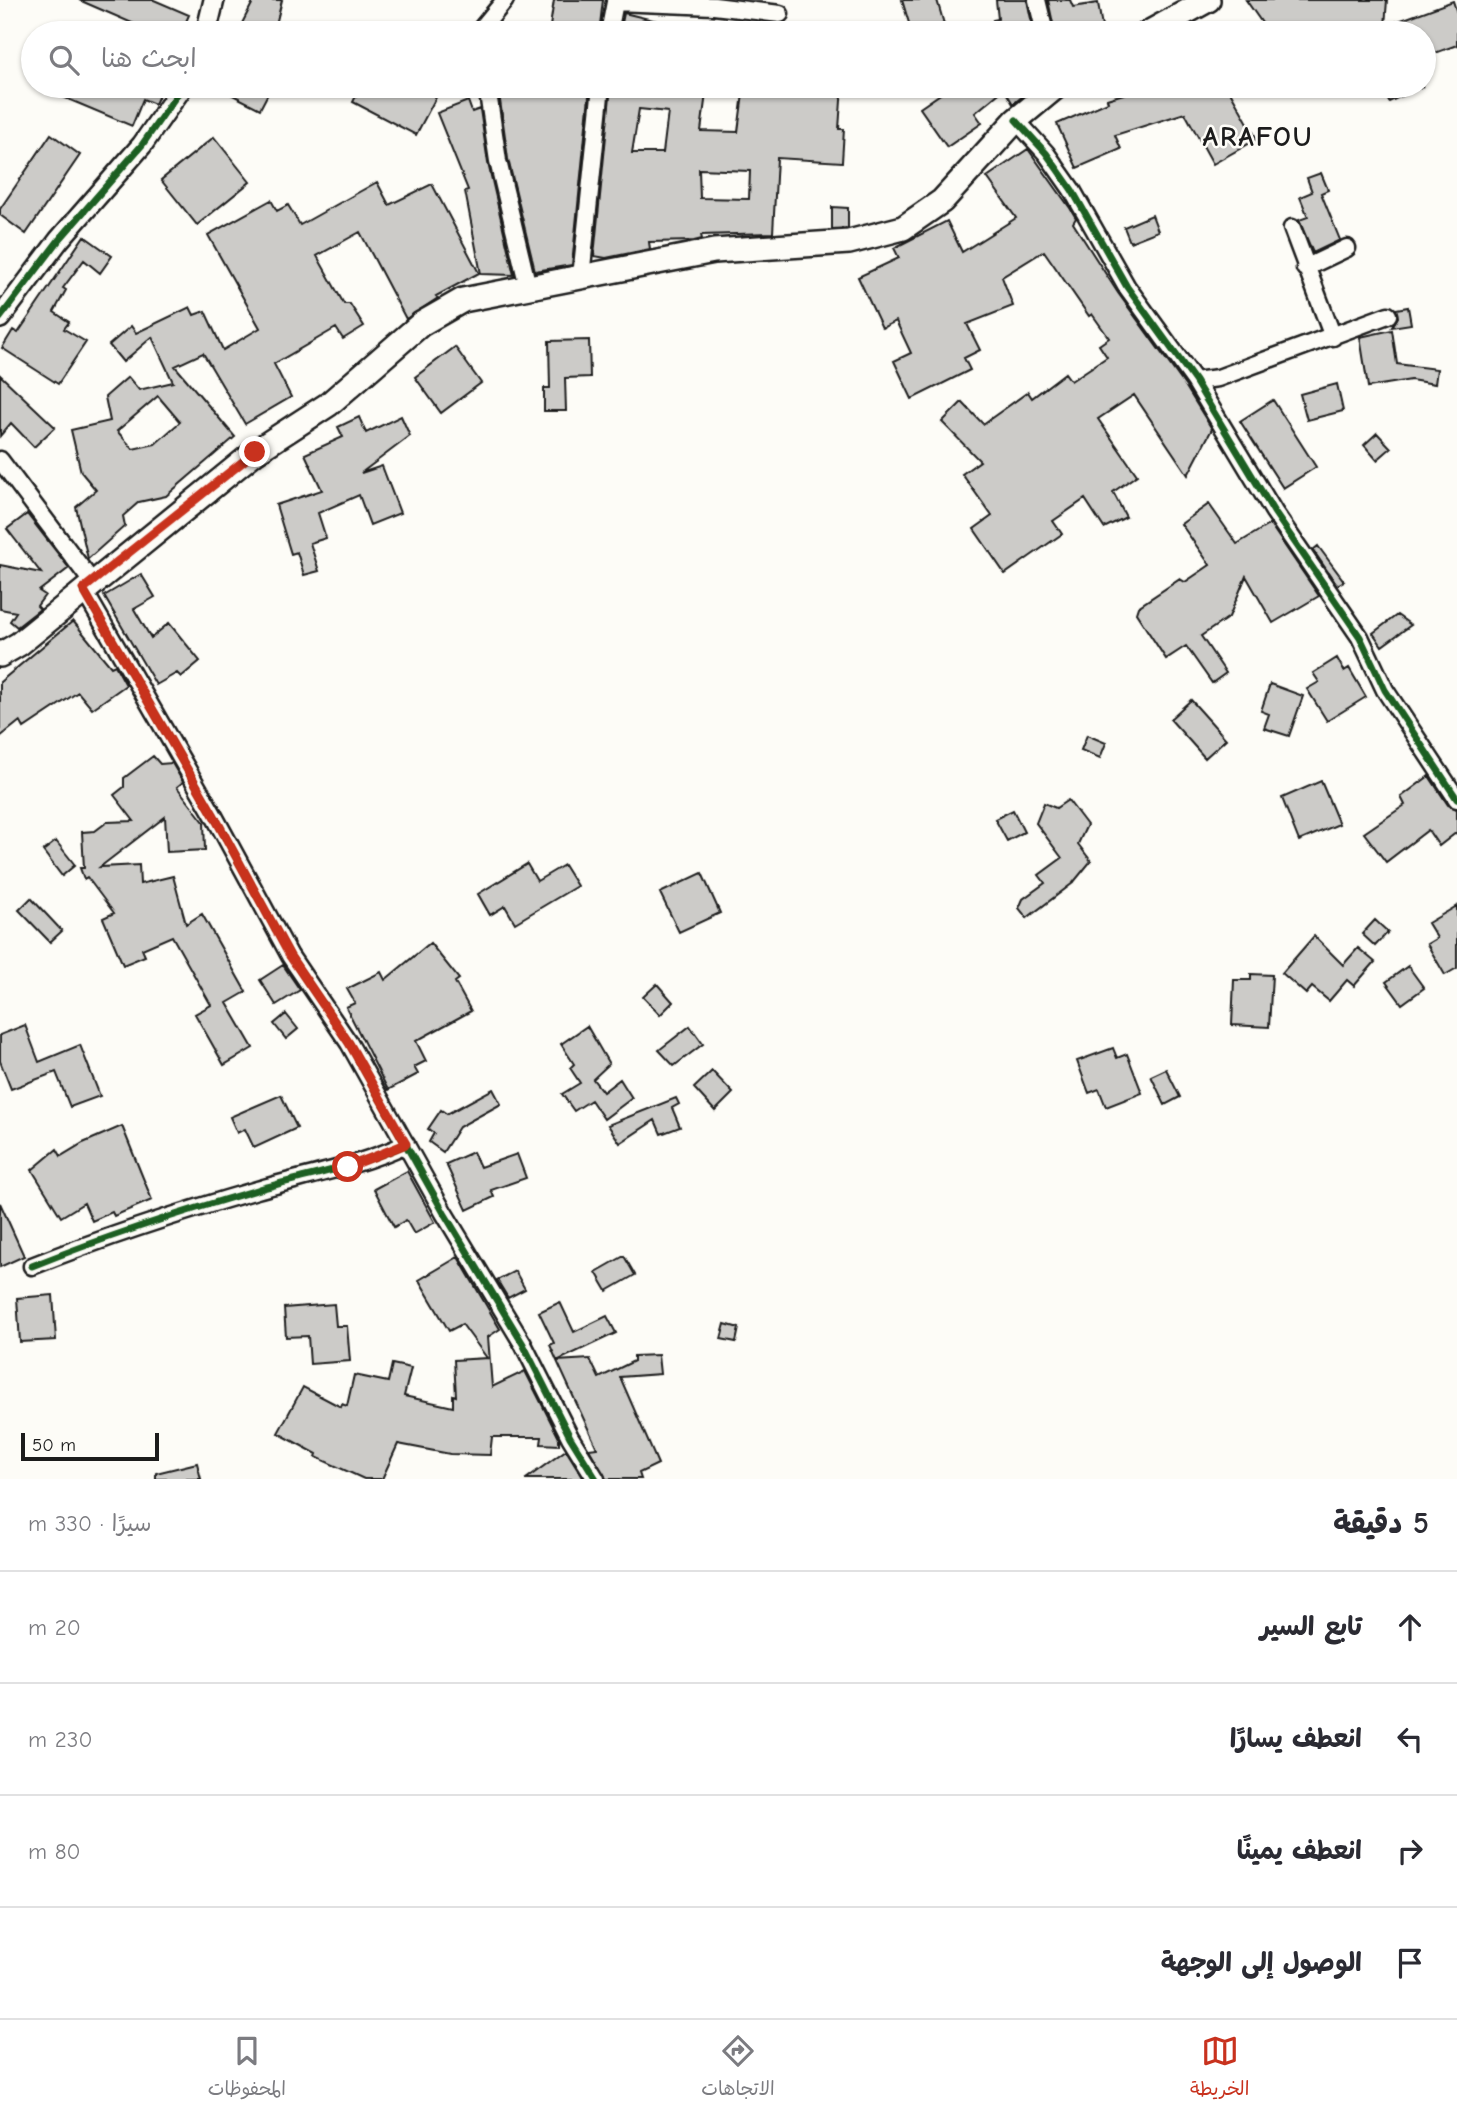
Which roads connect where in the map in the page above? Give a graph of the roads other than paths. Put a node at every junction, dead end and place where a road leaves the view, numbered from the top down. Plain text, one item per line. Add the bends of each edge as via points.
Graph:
1 (215, 0) edge
2 (505, 0) edge
3 (1037, 0) edge
4 (1208, 0) edge
5 (780, 14) dead end
6 (209, 21) edge
7 (488, 21) edge
8 (611, 21) edge
9 (1042, 21) edge
10 (1170, 21) edge
11 (175, 98) edge
12 (489, 98) edge
13 (600, 98) edge
14 (1043, 98) edge
15 (1016, 120) junction
16 (1292, 228) dead end
17 (1347, 248) dead end
18 (1305, 268) junction
19 (581, 278) junction
20 (528, 287) junction
21 (1388, 314) dead end
22 (0, 318) edge
23 (1333, 337) junction
24 (1195, 381) junction
25 (0, 460) edge
26 (88, 586) junction
27 (0, 655) edge
28 (1457, 799) edge
29 (406, 1144) junction
30 (32, 1266) dead end
31 (596, 1479) edge

1 - 6 street
2 - 7 street
3 - 9 street
4 - 10 main road
5 - 8 street via 615,2
11 - 22 street via 142,145 59,240
12 - 20 street via 498,161
13 - 19 street
14 - 15 main road
15 - 19 main road via 942,201 903,228 849,242 715,251
15 - 24 street via 1072,190 1127,287
16 - 18 street
17 - 18 street
18 - 23 street
19 - 20 main road
20 - 26 main road via 463,300 421,324 329,404 255,452
21 - 23 street
23 - 24 street via 1217,379
24 - 28 street via 1274,512 1360,636 1385,690
25 - 26 street
26 - 27 main road
26 - 29 street via 290,956 349,1043
29 - 30 street via 348,1167 256,1190 104,1238
29 - 31 street

